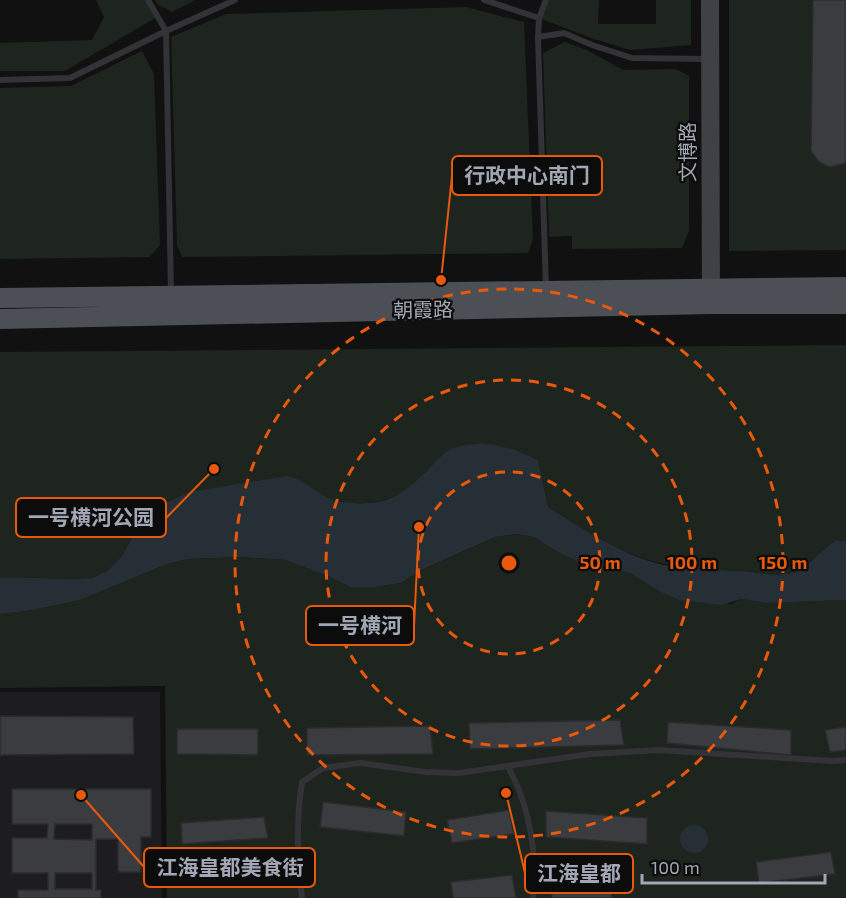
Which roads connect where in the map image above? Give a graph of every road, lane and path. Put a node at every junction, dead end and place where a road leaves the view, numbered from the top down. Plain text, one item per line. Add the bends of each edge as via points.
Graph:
1 (148, 0) edge
2 (235, 0) edge
3 (484, 0) edge
4 (546, 0) edge
5 (710, 0) edge
6 (539, 18) junction
7 (166, 31) junction
8 (538, 37) junction
9 (710, 58) junction
10 (0, 80) edge
11 (846, 287) edge
12 (546, 291) junction
13 (171, 295) junction
14 (711, 296) junction
15 (0, 298) edge
16 (846, 304) edge
17 (0, 319) edge
18 (846, 760) edge
19 (508, 767) junction
20 (302, 898) edge
21 (533, 898) edge

1 - 7 lane
2 - 7 lane
3 - 6 lane
4 - 6 lane
5 - 9 street, 文博路
6 - 8 lane
7 - 10 lane via 70,78
7 - 13 lane
8 - 9 lane via 564,33 632,58
8 - 12 lane
9 - 14 street, 文博路
11 - 14 main road, 朝霞路
12 - 13 main road, 朝霞路
12 - 14 main road, 朝霞路
13 - 15 main road, 朝霞路
14 - 16 main road, 朝霞路
14 - 17 main road, 朝霞路
18 - 19 lane via 659,750 590,754
19 - 20 lane via 459,774 360,763 323,768 302,782 298,808
19 - 21 lane via 519,786 531,828

